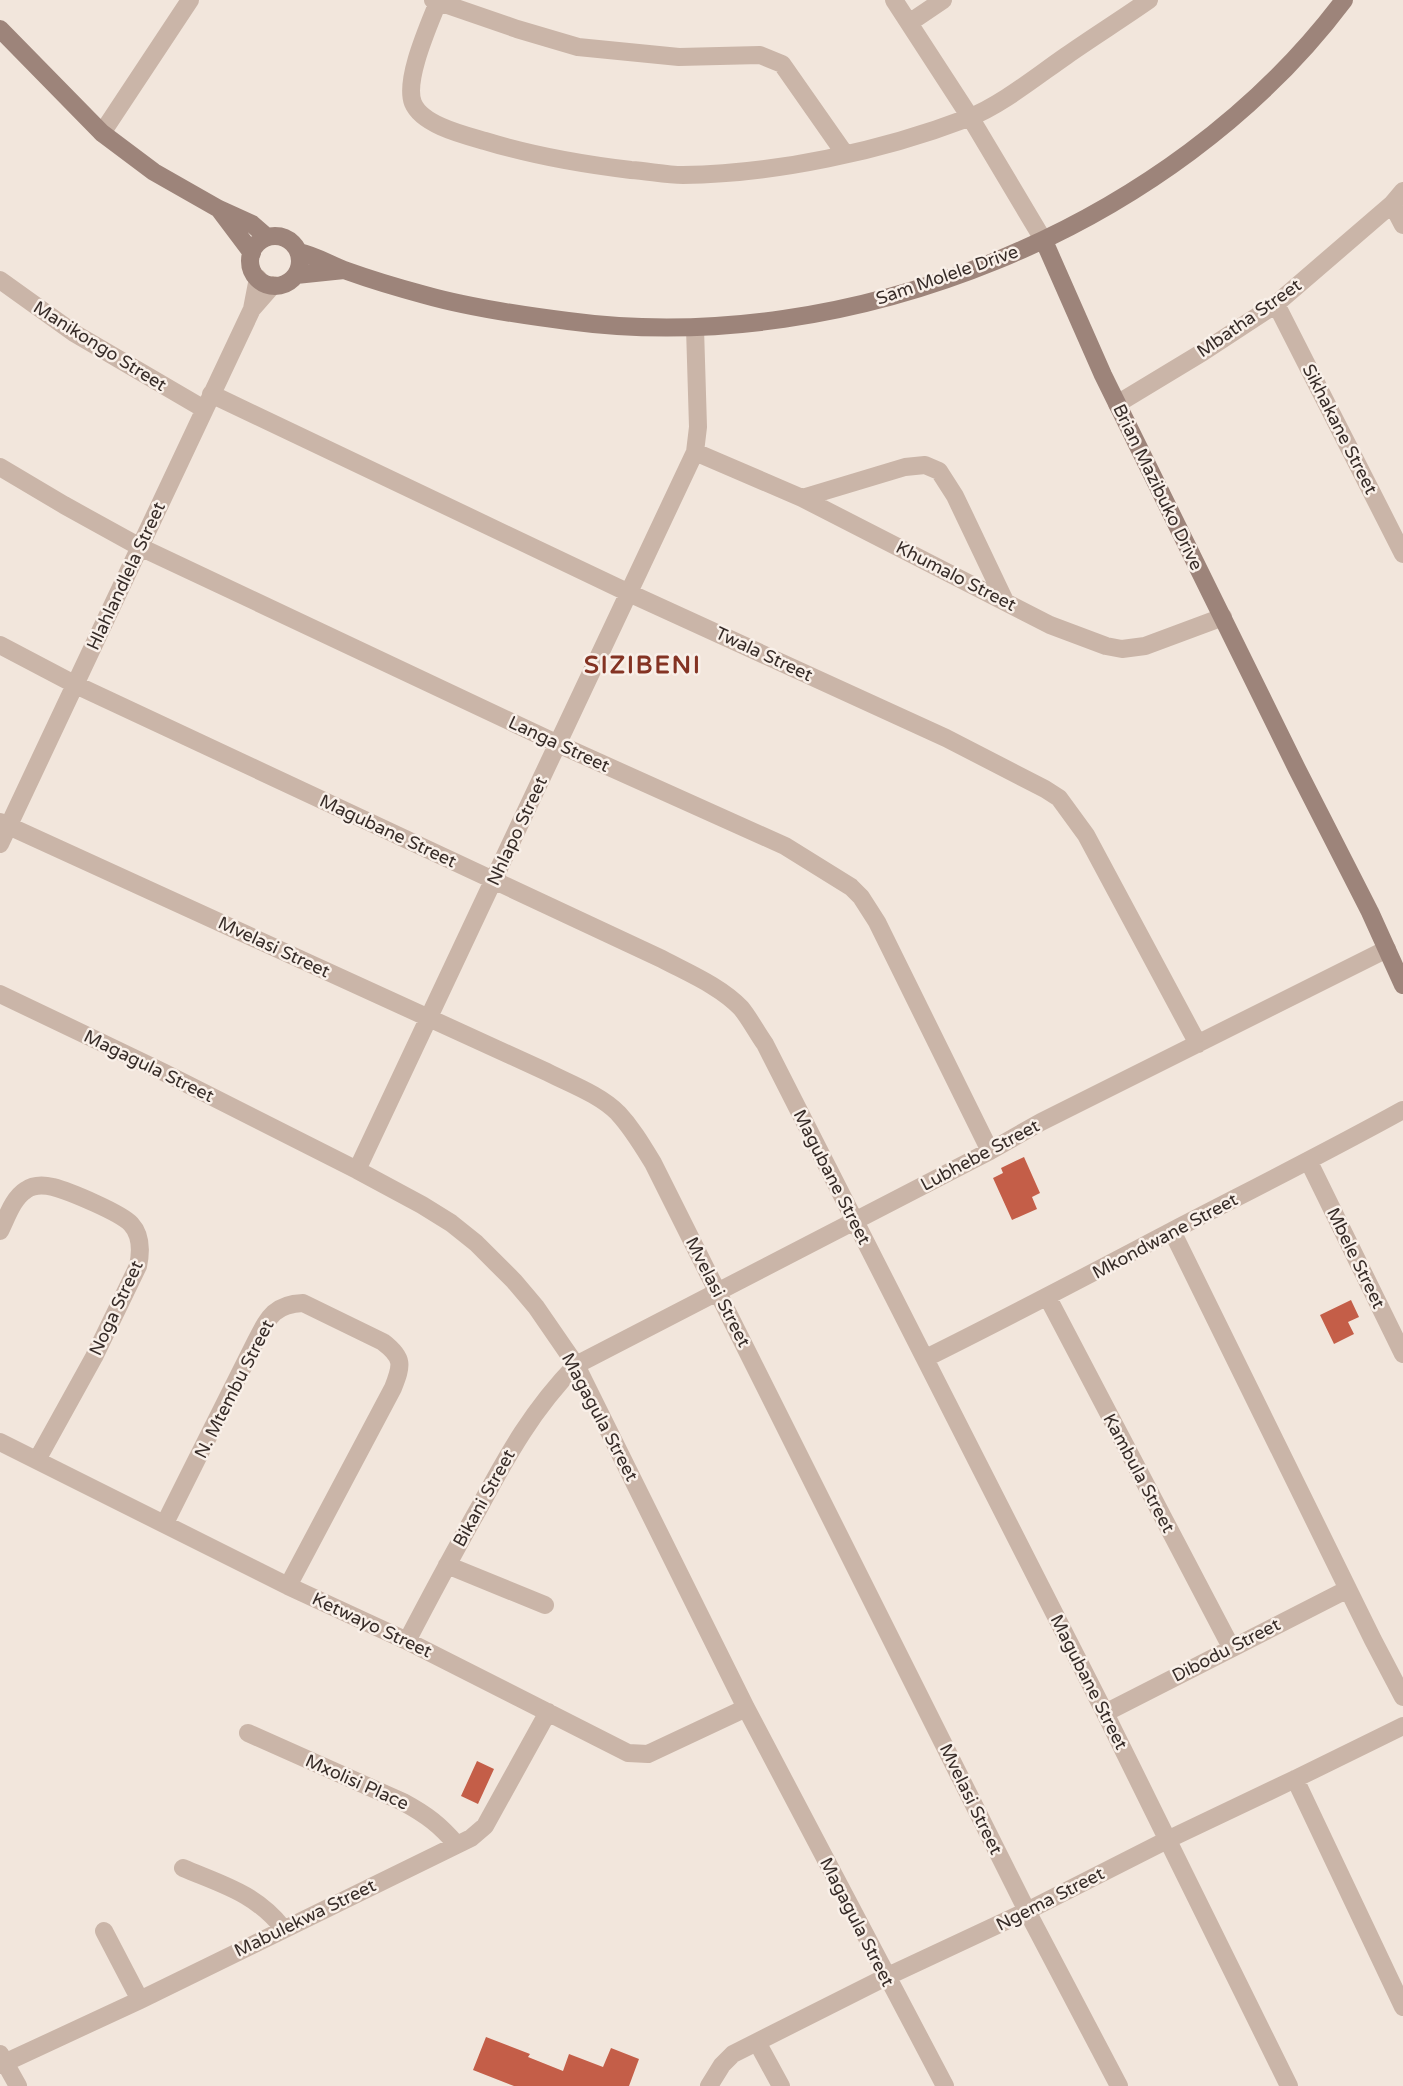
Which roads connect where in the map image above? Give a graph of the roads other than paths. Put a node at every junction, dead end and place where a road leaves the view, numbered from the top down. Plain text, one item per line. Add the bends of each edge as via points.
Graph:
1 (190, 0) edge
2 (894, 0) edge
3 (943, 0) edge
4 (1149, 0) edge
5 (1344, 0) edge
6 (436, 1) edge
7 (909, 23) junction
8 (0, 29) edge
9 (970, 117) junction
10 (102, 133) junction
11 (845, 154) junction
12 (1397, 197) edge
13 (219, 209) junction
14 (1403, 225) edge
15 (267, 237) junction
16 (1044, 241) junction
17 (299, 252) junction
18 (252, 253) junction
19 (344, 270) junction
20 (296, 275) junction
21 (0, 280) edge
22 (265, 282) junction
23 (1276, 304) junction
24 (695, 328) junction
25 (207, 401) junction
26 (1117, 404) junction
27 (695, 452) junction
28 (0, 467) edge
29 (802, 498) junction
30 (140, 547) junction
31 (1403, 554) edge
32 (629, 593) junction
33 (1005, 601) junction
34 (1223, 617) junction
35 (0, 645) edge
36 (76, 685) junction
37 (558, 744) junction
38 (4, 824) edge
39 (0, 844) edge
40 (494, 880) junction
41 (1387, 949) junction
42 (1402, 979) edge
43 (0, 994) edge
44 (429, 1018) junction
45 (1198, 1044) junction
46 (1403, 1110) edge
47 (989, 1150) junction
48 (1309, 1162) junction
49 (358, 1170) junction
50 (854, 1221) junction
51 (0, 1231) edge
52 (1172, 1231) junction
53 (718, 1292) junction
54 (1048, 1298) junction
55 (1403, 1354) edge
56 (926, 1358) junction
57 (576, 1365) junction
58 (0, 1442) edge
59 (37, 1460) junction
60 (165, 1523) junction
61 (447, 1564) junction
62 (288, 1586) junction
63 (1348, 1589) junction
64 (545, 1605) dead end
65 (407, 1641) junction
66 (1231, 1647) junction
67 (1403, 1697) edge
68 (746, 1708) junction
69 (548, 1712) junction
70 (1105, 1713) junction
71 (1403, 1726) edge
72 (247, 1733) dead end
73 (1295, 1779) junction
74 (1167, 1840) junction
75 (457, 1845) junction
76 (183, 1868) dead end
77 (1027, 1911) junction
78 (283, 1928) junction
79 (104, 1931) dead end
80 (886, 1978) junction
81 (140, 2000) junction
82 (1403, 2007) edge
83 (757, 2042) junction
84 (2, 2060) edge
85 (18, 2086) edge
86 (709, 2086) edge
87 (781, 2086) edge
88 (944, 2086) edge
89 (1119, 2086) edge
90 (1289, 2086) edge

1 - 10 street
2 - 7 street, Brian Mazibuko Drive
3 - 7 street
4 - 9 street via 1018,90
5 - 16 street, Sam Molele Drive via 1268,86 1213,133 1159,174
6 - 11 street via 578,47 679,57 744,54 773,59 782,64
6 - 11 street via 417,58 412,100 428,120 470,136 526,154 681,175 741,171
7 - 9 street, Brian Mazibuko Drive
8 - 10 street, Sam Molele Drive
9 - 11 street
9 - 16 street, Brian Mazibuko Drive
10 - 13 street, Sam Molele Drive via 154,172
12 - 14 street
12 - 23 street, Mbatha Street
13 - 15 street, Sam Molele Drive
13 - 18 street, Sam Molele Drive
15 - 17 street, Sam Molele Drive via 286,238
15 - 18 street
16 - 24 street, Sam Molele Drive via 933,284 865,303 790,319
16 - 26 street, Brian Mazibuko Drive
17 - 19 street, Sam Molele Drive
17 - 20 street
18 - 22 street, Sam Molele Drive via 251,266
19 - 20 street, Sam Molele Drive
19 - 24 street, Sam Molele Drive via 426,296 500,311 638,328
20 - 22 street, Sam Molele Drive via 286,283
21 - 25 street, Manikongo Street via 74,333
22 - 25 street, Hlahlandlela Street
23 - 26 street, Mbatha Street
23 - 31 street, Sikhakane Street
24 - 27 street, Nhlapo Street
25 - 30 street, Hlahlandlela Street
25 - 32 street, Twala Street
26 - 34 street, Brian Mazibuko Drive
27 - 29 street, Khumalo Street
27 - 32 street, Nhlapo Street
28 - 30 street, Langa Street
29 - 33 street, Khumalo Street
29 - 33 street via 905,467 933,467 955,496
30 - 36 street, Hlahlandlela Street
30 - 37 street, Langa Street
32 - 37 street, Nhlapo Street
32 - 45 street, Twala Street via 946,737 1059,798 1086,835
33 - 34 street, Khumalo Street via 1050,625 1122,649 1145,646
34 - 41 street, Brian Mazibuko Drive
35 - 36 street, Magubane Street
36 - 38 street, Hlahlandlela Street
36 - 40 street, Magubane Street
37 - 40 street, Nhlapo Street
37 - 47 street, Langa Street via 785,846 851,887 877,922
38 - 39 street, Hlahlandlela Street
38 - 44 street, Mvelasi Street
40 - 44 street, Nhlapo Street
40 - 50 street, Magubane Street via 687,972 742,1009 765,1044
41 - 42 street, Brian Mazibuko Drive
41 - 45 street, Lubhebe Street
43 - 49 street, Magagula Street
44 - 49 street, Nhlapo Street
44 - 53 street, Mvelasi Street via 547,1072 616,1111 653,1163
45 - 47 street, Lubhebe Street
46 - 48 street, Mkondwane Street
47 - 50 street, Lubhebe Street
48 - 52 street, Mkondwane Street
48 - 55 street, Mbele Street
49 - 57 street, Magagula Street via 452,1223 476,1243 536,1307
50 - 53 street, Lubhebe Street
50 - 56 street, Magubane Street
51 - 59 street, Noga Street via 24,1191 52,1186 124,1218 138,1236 141,1252 94,1357
52 - 54 street, Mkondwane Street
52 - 63 street
53 - 57 street, Lubhebe Street
53 - 77 street, Mvelasi Street
54 - 56 street, Mkondwane Street
54 - 66 street, Kambula Street
56 - 70 street, Magubane Street
57 - 61 street, Bikani Street via 534,1413
57 - 68 street, Magagula Street
58 - 59 street, Ketwayo Street
59 - 60 street, Ketwayo Street
60 - 62 street, Ketwayo Street
60 - 62 street, N. Mtembu Street via 256,1341 279,1307 303,1303 383,1342 394,1350 401,1370
61 - 64 street
61 - 65 street, Bikani Street
62 - 65 street, Ketwayo Street
63 - 66 street, Dibodu Street
63 - 67 street
65 - 69 street, Ketwayo Street
66 - 70 street, Dibodu Street
68 - 69 street, Ketwayo Street via 648,1754 628,1753
68 - 80 street, Magagula Street
69 - 75 street, Mabulekwa Street via 485,1826
70 - 74 street, Magubane Street
71 - 73 street, Ngema Street
72 - 75 street, Mxolisi Place via 426,1814
73 - 74 street, Ngema Street
73 - 82 street
74 - 77 street, Ngema Street
74 - 90 street, Magubane Street
75 - 78 street, Mabulekwa Street
76 - 78 street via 249,1896
77 - 80 street, Ngema Street
77 - 89 street, Mvelasi Street
78 - 81 street, Mabulekwa Street
79 - 81 street
80 - 83 street, Ngema Street
80 - 88 street, Magagula Street
81 - 84 street, Mabulekwa Street
83 - 86 street, Ngema Street via 722,2064
83 - 87 street
84 - 85 street

